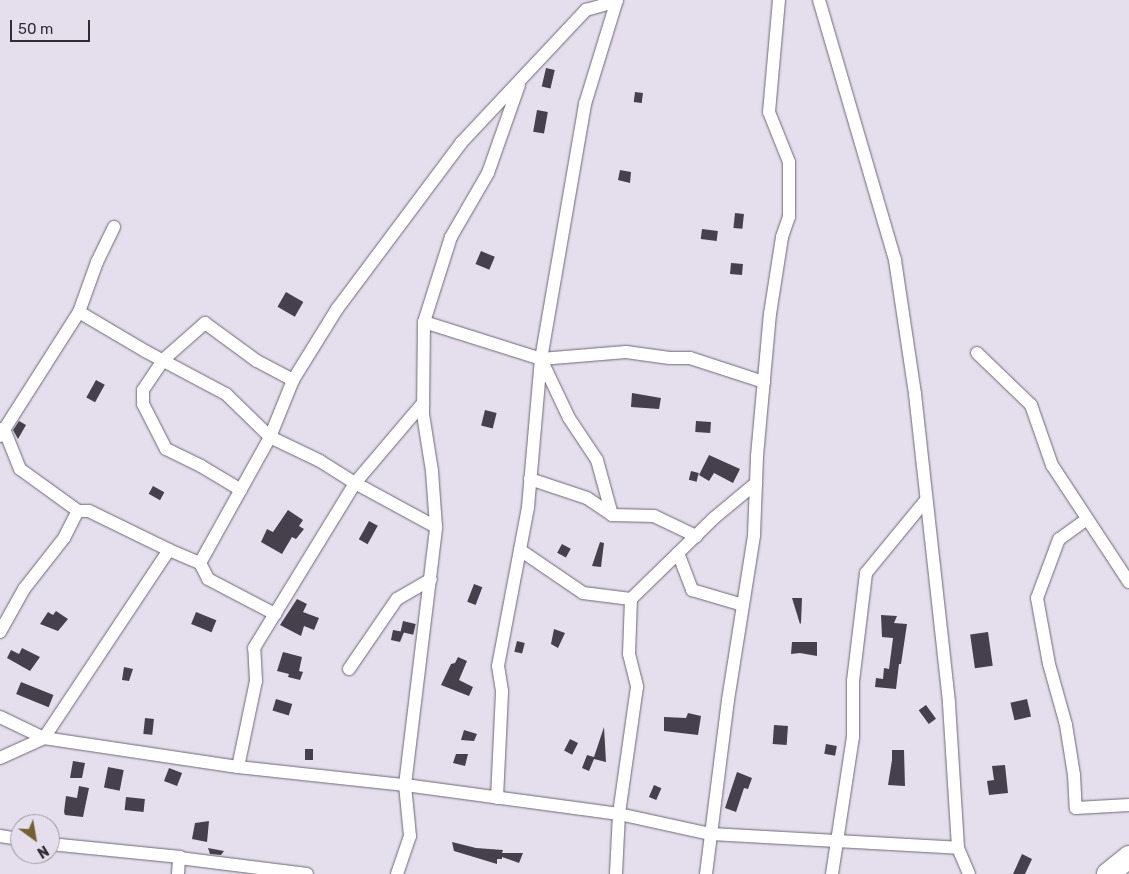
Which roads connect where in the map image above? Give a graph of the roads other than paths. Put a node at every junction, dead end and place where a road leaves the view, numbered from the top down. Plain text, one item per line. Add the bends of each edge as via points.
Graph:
1 (779, 0) edge
2 (819, 0) edge
3 (617, 1) edge
4 (520, 80) junction
5 (114, 227) dead end
6 (79, 312) junction
7 (424, 322) junction
8 (977, 352) dead end
9 (541, 359) junction
10 (163, 360) junction
11 (293, 380) junction
12 (764, 382) junction
13 (423, 403) junction
14 (2, 431) edge
15 (270, 438) junction
16 (530, 478) junction
17 (355, 483) junction
18 (756, 483) junction
19 (241, 490) junction
20 (926, 500) junction
21 (78, 511) junction
22 (612, 515) junction
23 (1087, 519) junction
24 (436, 527) junction
25 (696, 536) junction
26 (169, 550) junction
27 (520, 550) junction
28 (678, 553) junction
29 (200, 563) junction
30 (432, 579) junction
31 (1129, 582) edge
32 (631, 599) junction
33 (743, 605) junction
34 (275, 614) junction
35 (0, 632) edge
36 (349, 668) dead end
37 (0, 717) edge
38 (44, 738) junction
39 (0, 758) edge
40 (238, 767) junction
41 (405, 785) junction
42 (497, 798) junction
43 (1129, 805) edge
44 (619, 814) junction
45 (711, 834) junction
46 (837, 842) junction
47 (60, 845) edge
48 (958, 848) junction
49 (1129, 857) edge
50 (179, 858) junction
51 (178, 874) edge
52 (307, 874) edge
53 (397, 874) edge
54 (616, 874) edge
55 (706, 874) edge
56 (832, 874) edge
57 (969, 874) edge
58 (1108, 874) edge

1 - 12 street via 769,112 789,162 789,217 779,256
2 - 20 street via 895,260 915,394
3 - 4 street via 586,10
3 - 9 street via 585,104
4 - 7 street via 488,173 450,238
4 - 11 street via 461,143 337,308
5 - 6 street
6 - 10 street
6 - 14 street
7 - 9 street
7 - 13 street
8 - 23 street via 1031,405 1052,465
9 - 12 street via 626,352 690,358
9 - 16 street
9 - 22 street via 569,418 597,460
10 - 11 street via 205,323 258,361
10 - 15 street via 226,394
10 - 19 street via 143,390 143,404 166,450
11 - 15 street
12 - 18 street
13 - 17 street
13 - 24 street
14 - 21 street via 20,469
15 - 17 street via 320,461
15 - 19 street
16 - 22 street via 587,498
16 - 27 street
17 - 24 street
17 - 34 street
18 - 25 street
18 - 33 street via 754,535
19 - 29 street
20 - 46 street via 866,572 853,681 853,737
20 - 48 street via 949,704
21 - 26 street via 88,511
21 - 35 street via 64,538 24,588
22 - 25 street via 654,516
23 - 31 street
23 - 43 street via 1059,539 1037,598 1049,664 1066,725 1076,808
24 - 30 street
25 - 28 street
26 - 29 street
26 - 38 street
27 - 32 street via 583,593
27 - 42 street via 498,666 502,691
28 - 32 street
28 - 33 street via 692,590
29 - 34 street via 208,579
30 - 36 street via 397,599
30 - 41 street
32 - 44 street via 628,654 638,688
33 - 45 street
34 - 40 street via 254,648 256,681
37 - 38 street
38 - 39 street
38 - 40 street
40 - 41 street
41 - 42 street
41 - 53 street via 410,836
42 - 44 street
44 - 45 street
44 - 54 street
45 - 46 street
45 - 55 street
46 - 48 street
46 - 56 street
47 - 50 street
48 - 57 street
49 - 58 highway
50 - 51 street
50 - 52 street

